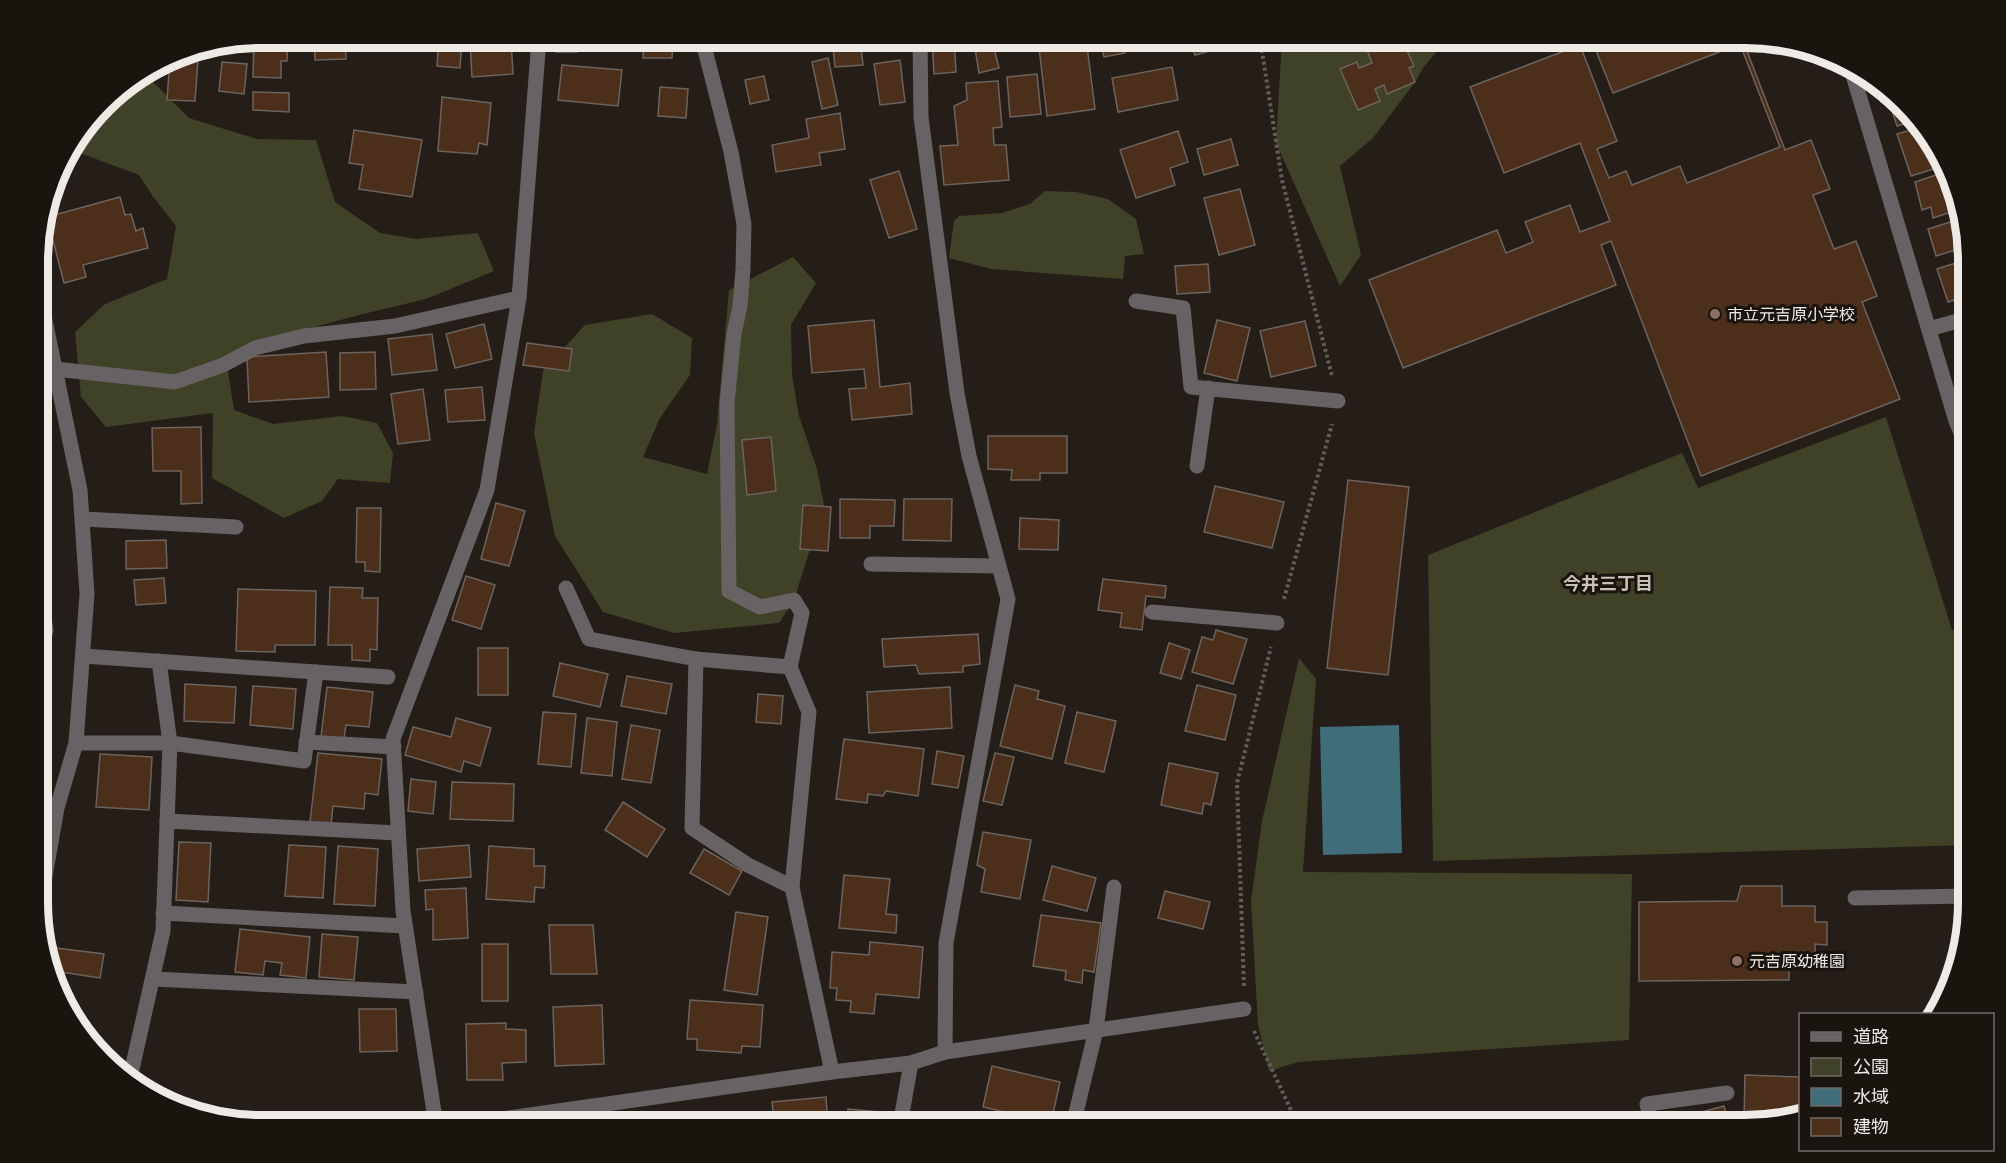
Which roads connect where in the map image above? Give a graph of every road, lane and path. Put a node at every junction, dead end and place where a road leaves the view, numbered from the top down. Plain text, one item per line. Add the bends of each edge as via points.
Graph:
1 (537, 48) edge
2 (705, 48) edge
3 (920, 48) edge
4 (1261, 48) edge
5 (1854, 79) edge
6 (519, 298) junction
7 (1136, 301) dead end
8 (1958, 321) edge
9 (1929, 329) junction
10 (48, 335) edge
11 (55, 369) junction
12 (1208, 388) junction
13 (1338, 401) junction
14 (1958, 426) edge
15 (1197, 466) dead end
16 (83, 519) junction
17 (236, 527) dead end
18 (872, 564) dead end
19 (998, 566) junction
20 (566, 588) dead end
21 (1152, 612) dead end
22 (1277, 623) junction
23 (82, 656) junction
24 (696, 659) junction
25 (159, 661) junction
26 (790, 667) junction
27 (316, 672) junction
28 (388, 677) dead end
29 (306, 742) junction
30 (76, 743) junction
31 (170, 743) junction
32 (394, 747) junction
33 (57, 808) junction
34 (48, 819) edge
35 (167, 821) junction
36 (398, 833) junction
37 (48, 860) edge
38 (792, 887) junction
39 (1114, 887) dead end
40 (1958, 896) edge
41 (1855, 898) dead end
42 (163, 913) junction
43 (405, 926) junction
44 (153, 979) junction
45 (416, 992) junction
46 (1244, 1009) junction
47 (1096, 1030) junction
48 (945, 1052) junction
49 (911, 1063) junction
50 (132, 1071) edge
51 (832, 1072) junction
52 (1726, 1093) dead end
53 (434, 1115) edge
54 (529, 1115) edge
55 (902, 1115) edge
56 (1075, 1115) edge
57 (1293, 1115) edge
58 (1650, 1115) edge

1 - 6 street
2 - 26 street via 731,152 744,224 740,306 727,403 729,591 760,608 794,600 802,613
3 - 19 street via 921,117 957,393
4 - 13 path via 1281,180
5 - 9 street
6 - 11 street via 395,326 304,336 255,348 223,365 175,382
6 - 32 street via 487,490 393,739
7 - 12 street via 1183,308 1191,387
8 - 9 street
9 - 14 street
10 - 11 street
11 - 16 street
12 - 13 street
12 - 15 street
13 - 22 path
16 - 17 street
16 - 23 street via 87,594
18 - 19 street
19 - 48 street via 1008,599 946,943
20 - 24 street via 589,639
21 - 22 street
22 - 46 path via 1237,783
23 - 25 street
23 - 30 street
24 - 26 street
24 - 38 street via 692,828 748,865
25 - 27 street
25 - 31 street
26 - 38 street via 809,712
27 - 28 street
27 - 29 street
29 - 31 street via 304,761
29 - 32 street
30 - 31 street
30 - 33 street
31 - 35 street
32 - 36 street
33 - 34 street
33 - 37 street
35 - 36 street
35 - 42 street
36 - 43 street
38 - 51 street
39 - 47 street
40 - 41 street
42 - 43 street
42 - 44 street
43 - 45 street
44 - 45 street
44 - 50 street
45 - 53 street
46 - 47 street
46 - 57 path
47 - 48 street
47 - 56 street
48 - 49 street
49 - 51 street
49 - 55 street
51 - 54 street
52 - 58 street via 1647,1104

